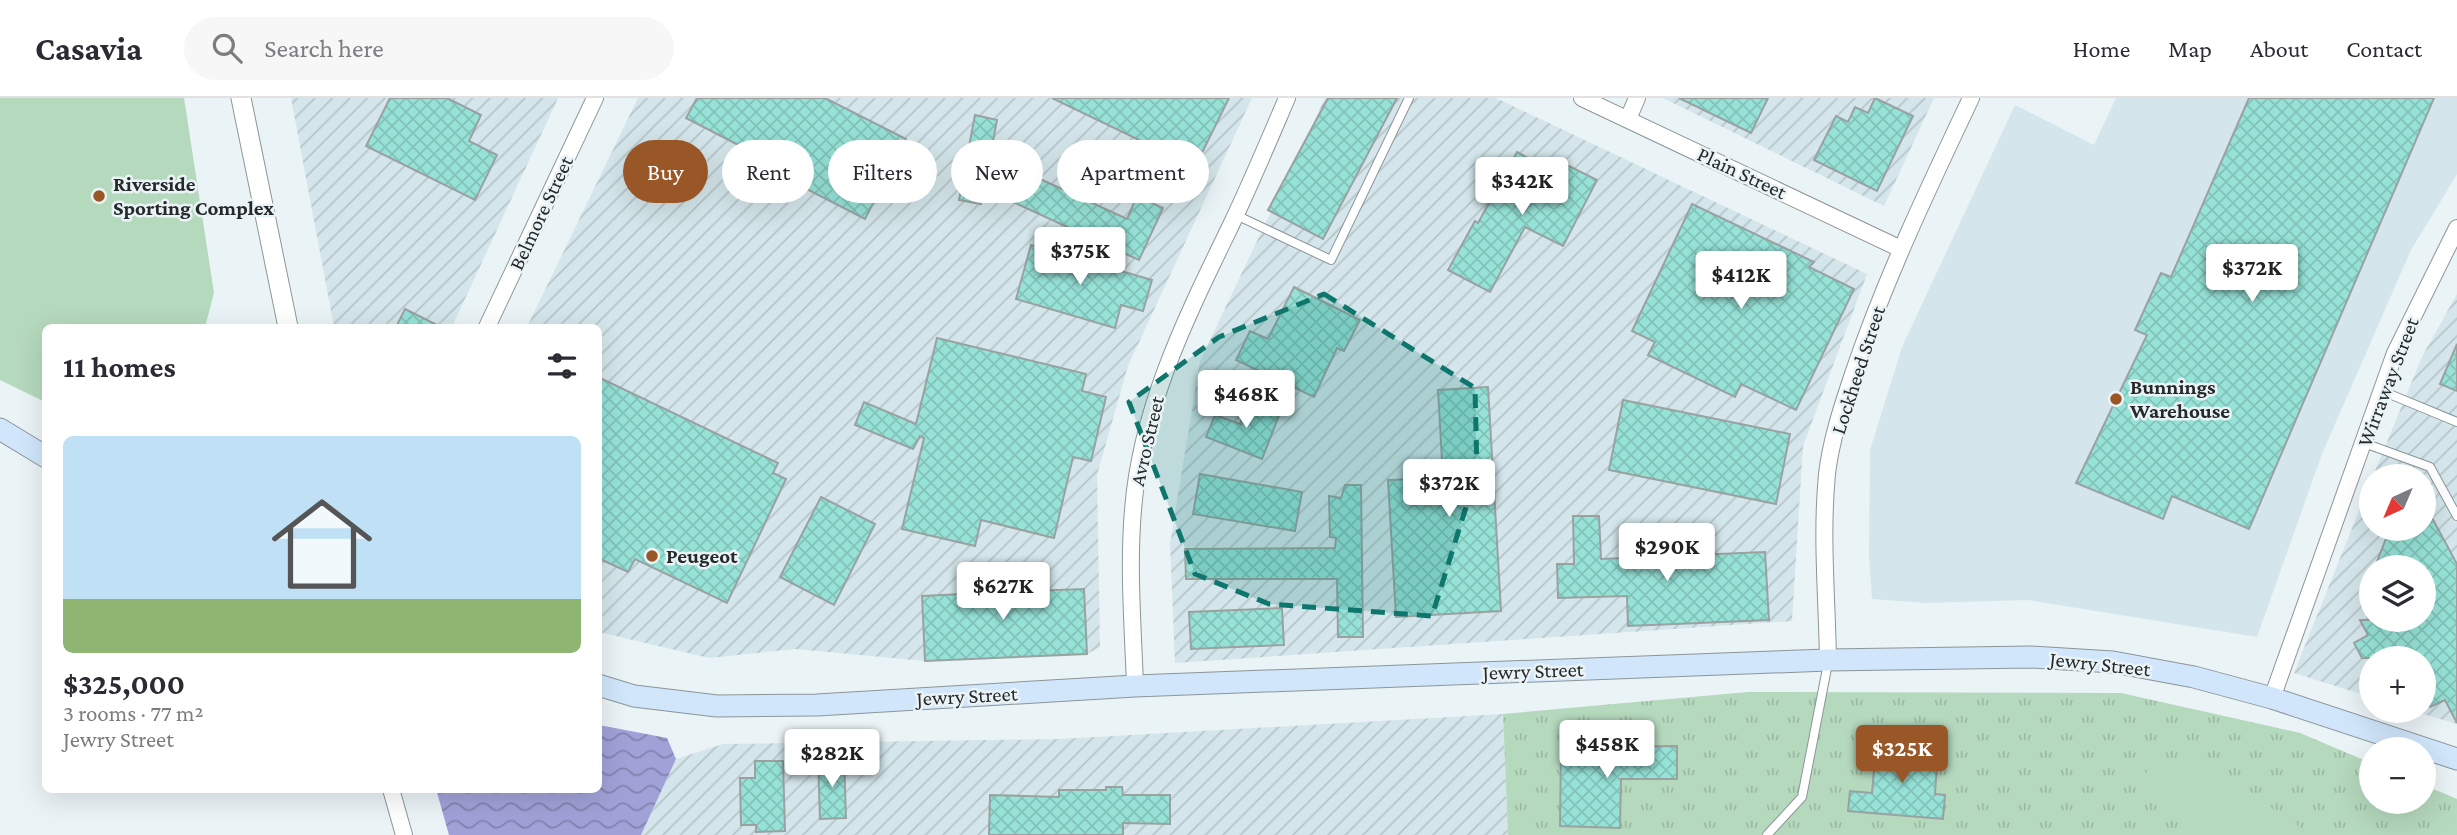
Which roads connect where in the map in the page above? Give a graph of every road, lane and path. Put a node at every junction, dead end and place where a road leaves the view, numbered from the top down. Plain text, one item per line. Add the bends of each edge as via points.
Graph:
1 (240, 98) edge
2 (595, 98) edge
3 (1287, 98) edge
4 (1409, 98) edge
5 (1582, 98) edge
6 (1637, 98) edge
7 (1971, 98) edge
8 (1628, 119) junction
9 (1236, 215) junction
10 (2457, 228) edge
11 (1901, 248) junction
12 (287, 324) edge
13 (488, 324) edge
14 (2382, 391) junction
15 (2457, 422) edge
16 (0, 429) edge
17 (2364, 443) junction
18 (42, 455) edge
19 (2457, 516) edge
20 (1828, 660) junction
21 (602, 686) edge
22 (1135, 686) junction
23 (2272, 698) junction
24 (2457, 759) edge
25 (392, 793) edge
26 (404, 835) edge
27 (1767, 835) edge

1 - 12 street
2 - 13 street, Belmore Street
3 - 9 street, Avro Street
4 - 9 lane via 1331,260
5 - 8 street, Plain Street
6 - 8 street
7 - 11 street, Lockheed Street
8 - 11 street, Plain Street
9 - 22 street, Avro Street via 1177,337 1155,398 1142,455 1133,510
10 - 14 street, Wirraway Street via 2395,354
11 - 20 street, Lockheed Street via 1863,344 1827,472
14 - 15 lane
14 - 17 street, Wirraway Street
16 - 18 main road
17 - 19 lane via 2430,467
17 - 23 street, Wirraway Street
20 - 22 main road, Jewry Street
20 - 23 main road, Jewry Street via 1978,657 2113,662
20 - 27 lane via 1802,797
21 - 22 main road, Jewry Street via 634,696 716,706 817,705
23 - 24 main road, Jewry Street
25 - 26 street

